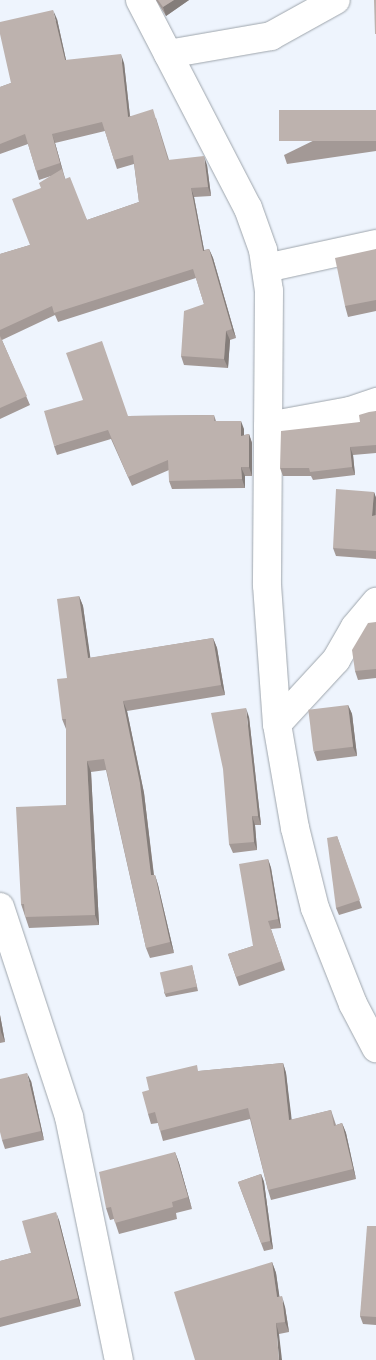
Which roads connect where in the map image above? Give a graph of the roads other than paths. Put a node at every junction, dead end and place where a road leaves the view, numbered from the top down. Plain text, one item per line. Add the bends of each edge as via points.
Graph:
1 (140, 0) edge
2 (336, 0) edge
3 (168, 54) junction
4 (376, 244) edge
5 (266, 268) junction
6 (376, 402) edge
7 (268, 426) junction
8 (376, 602) edge
9 (277, 724) junction
10 (0, 908) edge
11 (376, 1048) edge
12 (119, 1360) edge

1 - 3 street
2 - 3 street via 272,36
3 - 5 street via 248,208 264,250
4 - 5 street
5 - 7 street via 269,291
6 - 7 street via 350,411
7 - 9 street via 266,585
8 - 9 street via 355,627 336,660
9 - 11 street via 295,828 315,908 353,1004
10 - 12 street via 69,1117

